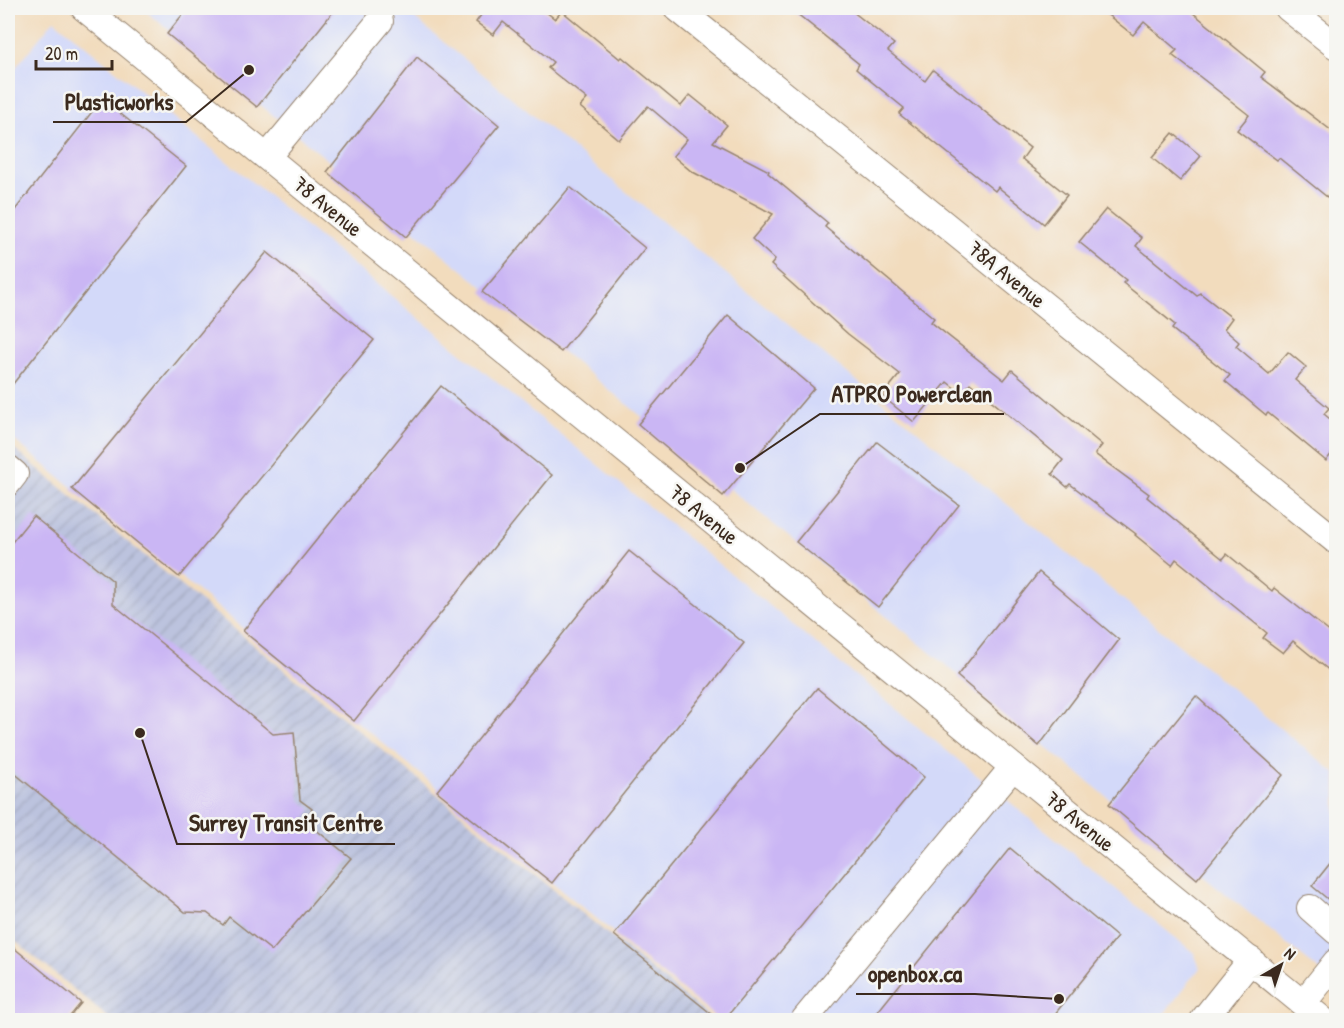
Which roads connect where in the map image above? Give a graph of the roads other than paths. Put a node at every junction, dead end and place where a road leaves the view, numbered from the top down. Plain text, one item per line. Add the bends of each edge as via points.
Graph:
1 (84, 8) edge
2 (677, 8) edge
3 (1288, 8) edge
4 (380, 21) dead end
5 (1336, 46) edge
6 (267, 157) junction
7 (1336, 541) edge
8 (1013, 767) junction
9 (1310, 908) dead end
10 (1336, 930) edge
11 (1251, 960) junction
12 (1336, 962) edge
13 (1303, 1003) junction
14 (804, 1020) edge
15 (1203, 1020) edge
16 (1323, 1020) edge

1 - 6 street, 78 Avenue
2 - 7 street, 78A Avenue
3 - 5 street
4 - 6 street
6 - 8 street, 78 Avenue
8 - 11 street, 78 Avenue
8 - 14 street
9 - 10 street
11 - 13 street, 78 Avenue
11 - 15 street
12 - 13 street
13 - 16 street, 78 Avenue

